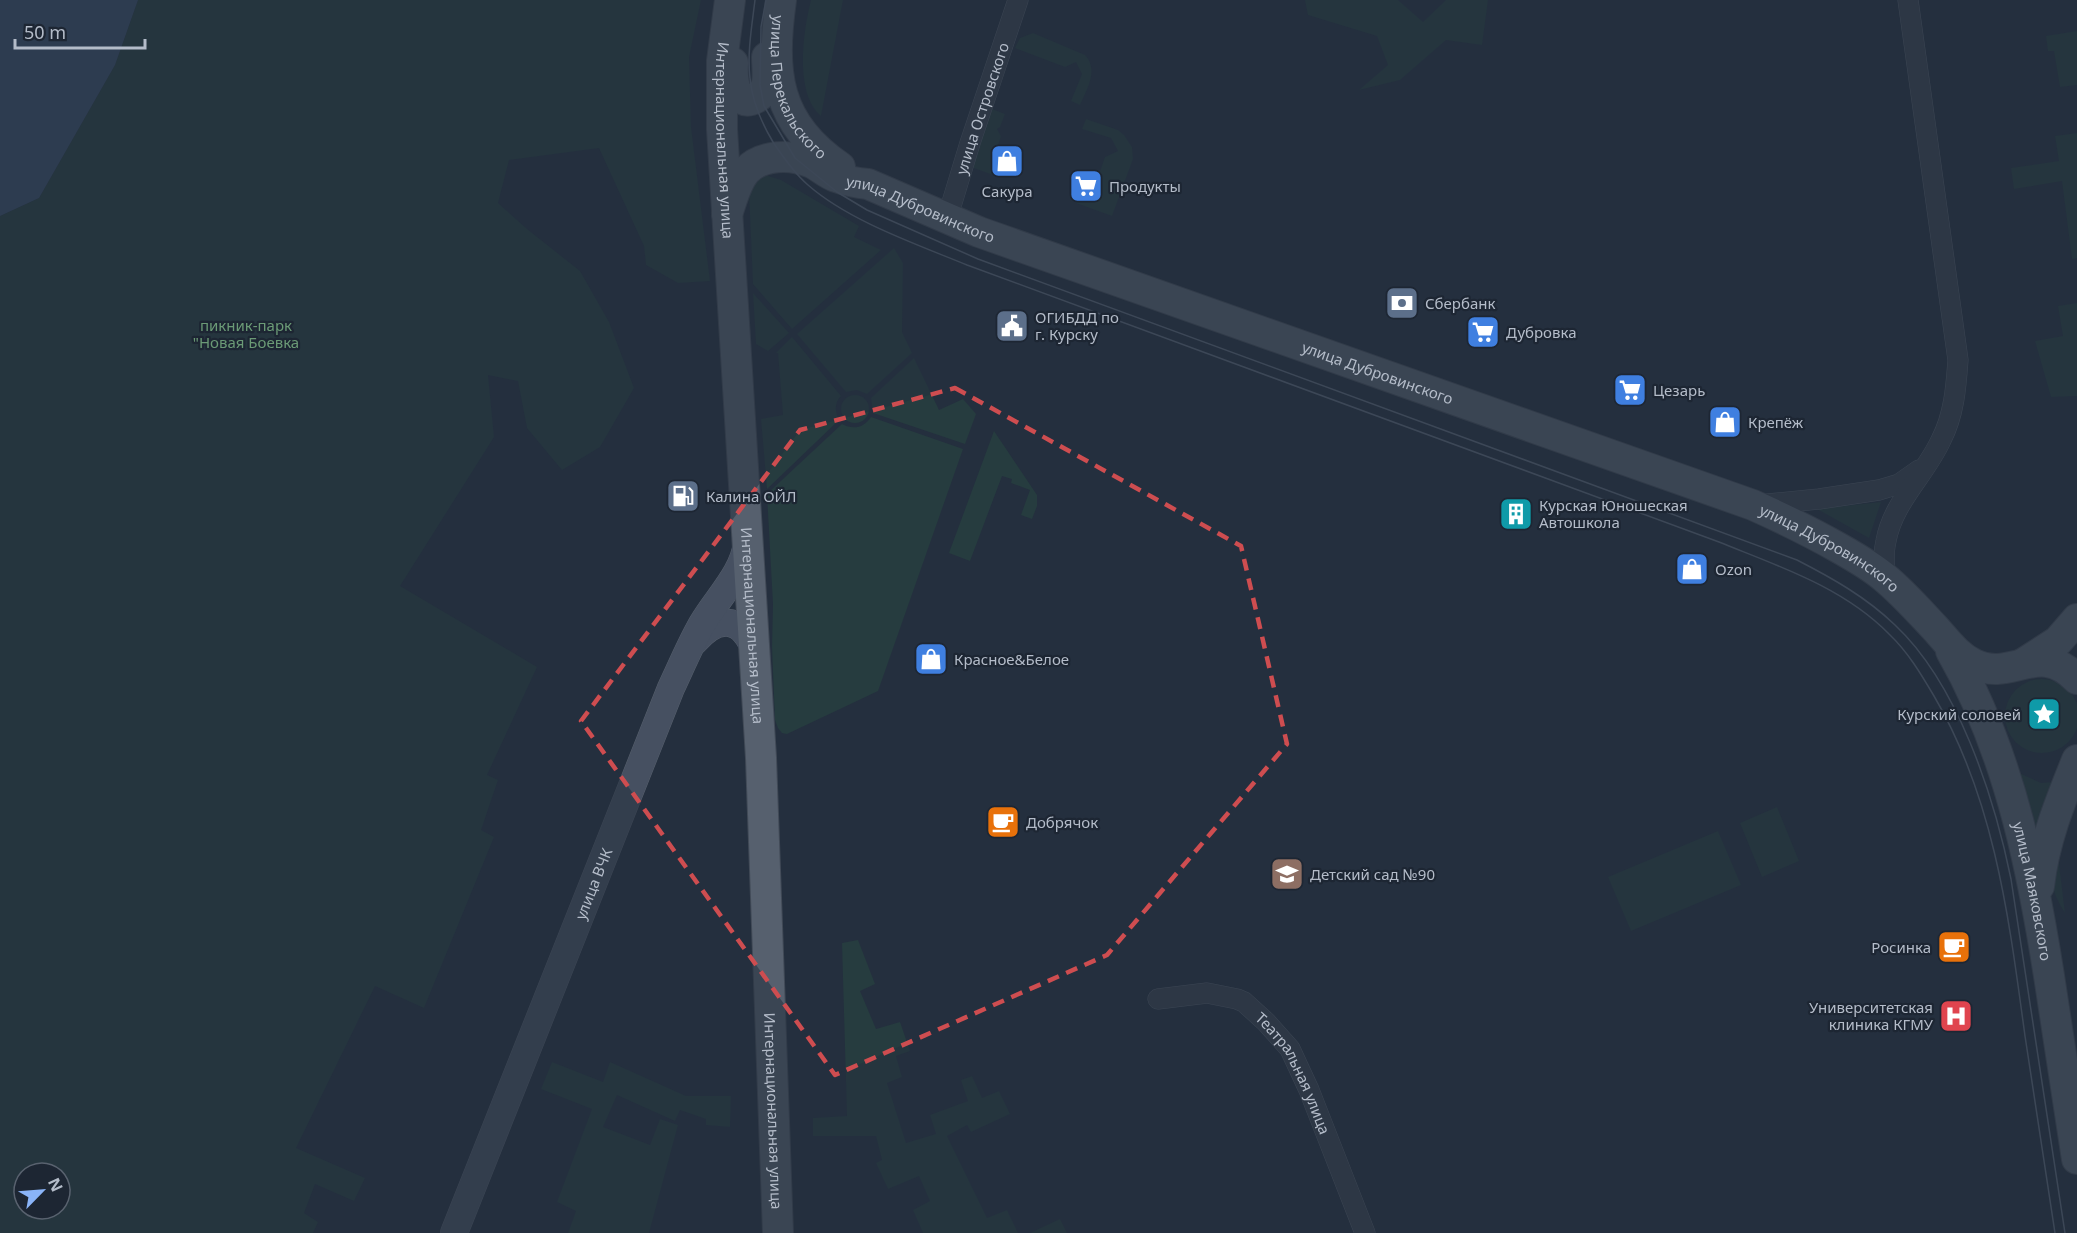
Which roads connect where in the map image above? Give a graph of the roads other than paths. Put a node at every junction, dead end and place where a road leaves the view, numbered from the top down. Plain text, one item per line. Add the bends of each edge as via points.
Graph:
1 (781, 0) edge
2 (1018, 0) edge
3 (1908, 0) edge
4 (731, 6) edge
5 (868, 184) junction
6 (727, 214) junction
7 (947, 219) junction
8 (1928, 462) junction
9 (1753, 505) junction
10 (747, 541) junction
11 (1885, 577) junction
12 (2077, 619) edge
13 (1943, 638) junction
14 (690, 646) junction
15 (754, 648) junction
16 (2025, 663) junction
17 (2077, 678) edge
18 (2077, 760) edge
19 (2037, 901) junction
20 (1158, 999) dead end
21 (2077, 1159) edge
22 (454, 1233) edge
23 (778, 1233) edge
24 (1365, 1233) edge

1 - 4 main road via 771,20 766,45 766,87 762,94 747,101 737,94 733,77
1 - 5 main road, улица Перекальского via 776,68 794,120 820,152
2 - 7 street, улица Островского
3 - 8 street via 1958,360 1950,418
4 - 6 main road, Интернациональная улица via 722,84
5 - 6 main road, улица Дубровинского via 850,182 795,158 761,161 745,171
5 - 7 main road, улица Дубровинского
6 - 10 main road, Интернациональная улица
7 - 9 main road, улица Дубровинского
8 - 9 street via 1910,478 1879,490
8 - 11 street via 1892,519 1886,540
9 - 11 main road, улица Дубровинского via 1798,525
10 - 14 main road, улица ВЧК via 737,570
10 - 15 main road, Интернациональная улица
11 - 13 main road, улица Дубровинского
12 - 16 main road via 2058,641
13 - 16 main road via 1975,665 1998,669
13 - 19 main road, улица Маяковского via 1966,678 1996,752
14 - 15 main road via 721,622 736,624
14 - 22 main road, улица ВЧК
15 - 23 main road, Интернациональная улица
16 - 17 main road via 2053,662
18 - 19 main road via 2042,857
19 - 21 main road, улица Маяковского
20 - 24 street, Театральная улица via 1207,993 1237,999 1266,1022 1290,1049

